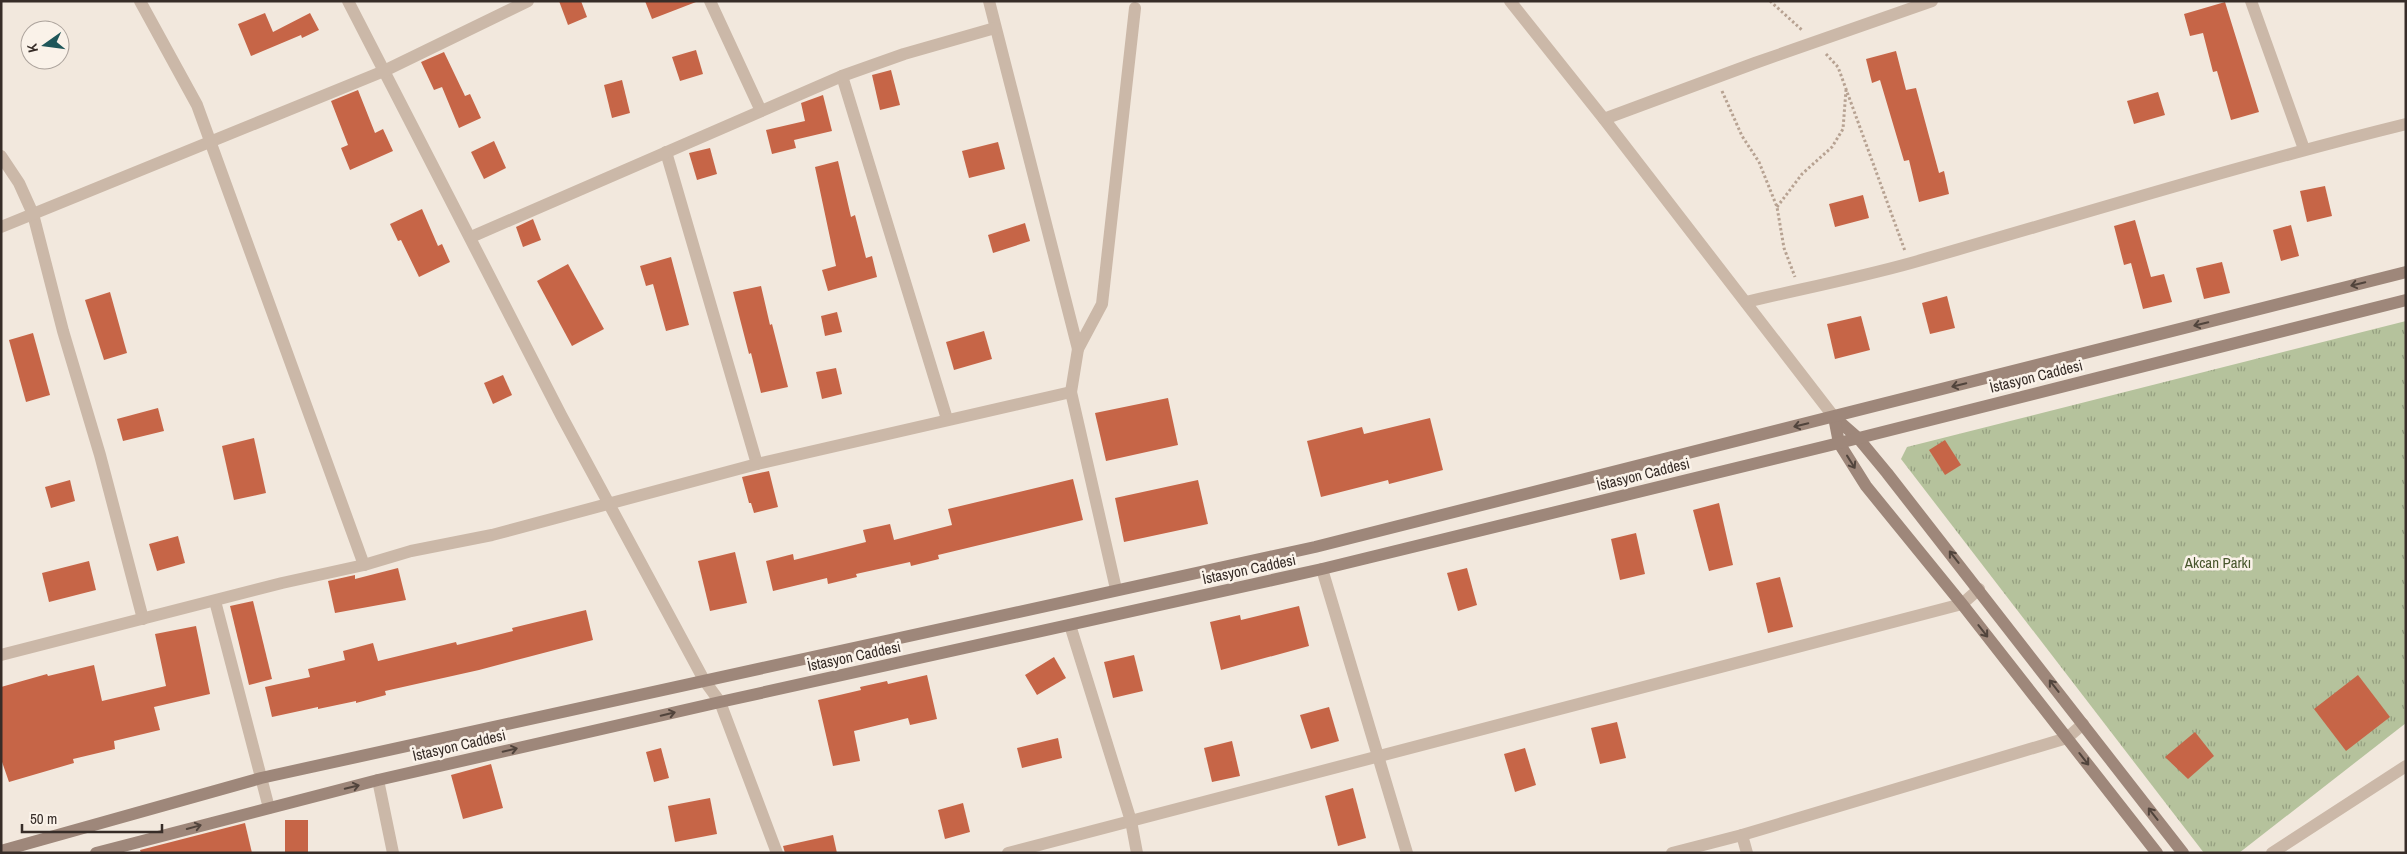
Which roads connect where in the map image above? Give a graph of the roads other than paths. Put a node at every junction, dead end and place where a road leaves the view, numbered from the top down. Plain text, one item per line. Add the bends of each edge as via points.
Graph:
1 (140, 1) edge
2 (348, 1) edge
3 (528, 1) edge
4 (710, 1) edge
5 (989, 1) edge
6 (1510, 1) edge
7 (1932, 1) edge
8 (2251, 1) edge
9 (1134, 8) dead end
10 (996, 28) junction
11 (384, 71) junction
12 (842, 76) junction
13 (761, 111) junction
14 (1604, 119) junction
15 (2406, 124) edge
16 (210, 142) junction
17 (2304, 149) junction
18 (666, 152) junction
19 (1, 156) edge
20 (33, 214) junction
21 (1, 227) edge
22 (471, 237) junction
23 (2406, 272) edge
24 (2406, 300) edge
25 (1746, 302) junction
26 (1078, 349) junction
27 (1071, 392) junction
28 (1834, 417) junction
29 (948, 419) junction
30 (1858, 438) junction
31 (1839, 443) junction
32 (757, 464) junction
33 (608, 502) junction
34 (364, 565) junction
35 (1322, 569) junction
36 (1979, 589) junction
37 (1116, 590) junction
38 (215, 601) junction
39 (1962, 604) junction
40 (143, 619) junction
41 (1070, 625) junction
42 (1, 655) edge
43 (704, 680) junction
44 (720, 702) junction
45 (2083, 724) junction
46 (2067, 738) junction
47 (1380, 757) junction
48 (2406, 766) edge
49 (261, 778) junction
50 (378, 780) junction
51 (269, 808) junction
52 (1131, 821) junction
53 (1742, 835) junction
54 (1, 850) edge
55 (96, 853) edge
56 (393, 853) edge
57 (777, 853) edge
58 (1008, 853) edge
59 (1137, 853) edge
60 (1408, 853) edge
61 (1672, 853) edge
62 (1747, 853) edge
63 (2157, 853) edge
64 (2183, 853) edge
65 (2272, 853) edge

1 - 16 street via 197,105
2 - 11 street
3 - 11 street
4 - 13 street
5 - 10 street
6 - 14 street
7 - 14 street
8 - 17 street
9 - 26 street via 1102,304
10 - 12 street via 904,54
10 - 26 street
11 - 16 street
11 - 22 street
12 - 13 street
12 - 29 street
13 - 18 street
14 - 25 street
15 - 17 street
16 - 20 street
16 - 34 street
17 - 25 street via 1909,263
18 - 22 street
18 - 32 street
19 - 20 street via 19,183
20 - 21 street
20 - 40 street
22 - 33 street
23 -> 28 main road
24 - 30 main road, İstasyon Caddesi
25 - 28 street
26 - 27 street
27 - 29 street
27 - 37 street
28 - 30 main road
28 - 31 main road
28 -> 37 main road via 1315,546
29 - 32 street
30 - 31 main road, İstasyon Caddesi
36 -> 30 main road
31 - 35 main road, İstasyon Caddesi
31 -> 39 main road via 1866,486
32 - 33 street
33 - 34 street via 492,535 411,551
33 - 43 street
34 - 38 street
35 - 41 main road, İstasyon Caddesi
35 - 47 street
36 - 39 street
45 -> 36 main road
37 - 43 main road
38 - 40 street
38 - 49 street
39 -> 46 main road
39 - 47 street
40 - 42 street
41 - 44 main road, İstasyon Caddesi
41 - 52 street
43 - 44 street
43 - 49 main road
50 -> 44 main road, İstasyon Caddesi
44 - 57 street
45 - 46 street
64 -> 45 main road
46 - 53 street
46 -> 63 main road
47 - 52 street
47 - 60 street
48 - 65 street
49 - 51 street
49 - 54 main road
51 -> 50 main road, İstasyon Caddesi
50 - 56 street
55 -> 51 main road, İstasyon Caddesi
52 - 58 street
52 - 59 street
53 - 61 street
53 - 62 street

